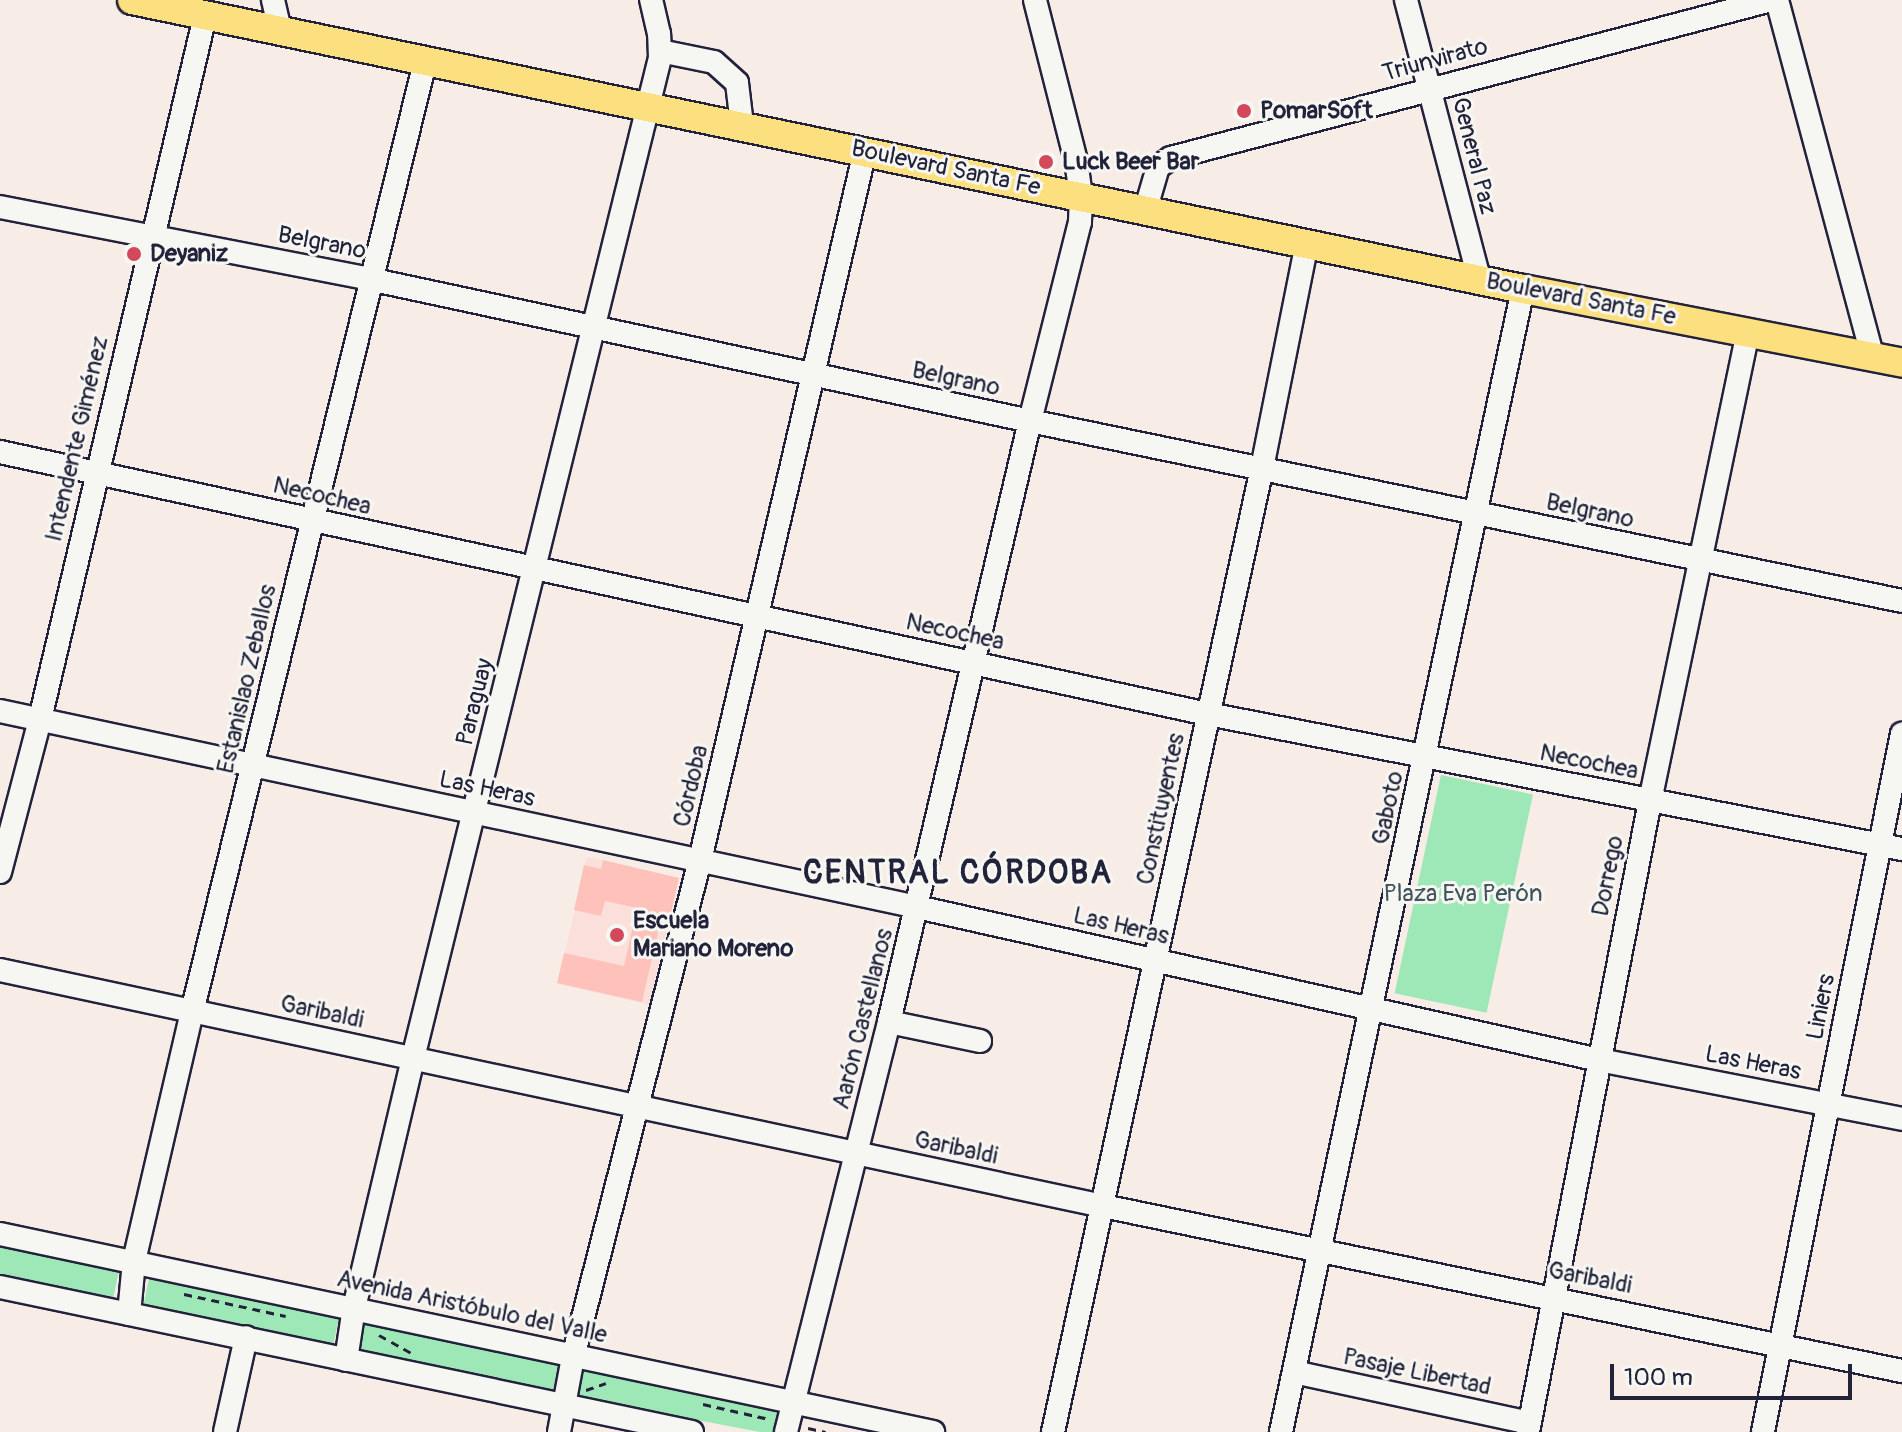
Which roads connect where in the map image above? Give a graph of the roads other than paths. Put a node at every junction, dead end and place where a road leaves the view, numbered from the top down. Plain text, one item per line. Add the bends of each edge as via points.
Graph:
1 (132, 0) edge
2 (273, 0) edge
3 (651, 0) edge
4 (1035, 0) edge
5 (1406, 0) edge
6 (1774, 0) edge
7 (205, 16) junction
8 (280, 31) junction
9 (660, 51) junction
10 (426, 58) junction
11 (1430, 88) junction
12 (649, 105) junction
13 (742, 125) junction
14 (865, 151) junction
15 (1081, 196) junction
16 (0, 207) edge
17 (1146, 208) junction
18 (151, 236) junction
19 (1307, 243) junction
20 (1479, 279) junction
21 (374, 280) junction
22 (1523, 289) junction
23 (596, 329) junction
24 (1748, 332) junction
25 (1873, 358) junction
26 (1902, 363) edge
27 (811, 375) junction
28 (1030, 421) junction
29 (0, 452) edge
30 (1262, 468) junction
31 (95, 471) junction
32 (1474, 514) junction
33 (312, 521) junction
34 (1700, 560) junction
35 (534, 569) junction
36 (1902, 601) edge
37 (757, 615) junction
38 (975, 662) junction
39 (0, 711) edge
40 (1208, 714) junction
41 (40, 719) junction
42 (1902, 734) edge
43 (1425, 756) junction
44 (253, 767) junction
45 (1650, 801) junction
46 (475, 814) junction
47 (1891, 847) edge
48 (700, 860) junction
49 (0, 872) edge
50 (917, 907) junction
51 (1156, 960) junction
52 (0, 970) edge
53 (1373, 1009) junction
54 (192, 1012) junction
55 (889, 1022) junction
56 (980, 1041) dead end
57 (413, 1058) junction
58 (1599, 1060) junction
59 (1829, 1104) junction
60 (636, 1105) junction
61 (1902, 1119) edge
62 (858, 1153) junction
63 (1103, 1206) junction
64 (0, 1234) edge
65 (1320, 1250) junction
66 (134, 1261) junction
67 (0, 1287) edge
68 (1554, 1297) junction
69 (129, 1314) junction
70 (353, 1319) junction
71 (246, 1337) junction
72 (1782, 1344) junction
73 (573, 1357) junction
74 (346, 1360) junction
75 (1902, 1371) edge
76 (1294, 1372) junction
77 (567, 1396) junction
78 (796, 1400) junction
79 (1529, 1427) edge
80 (787, 1428) edge
81 (225, 1432) edge
82 (559, 1432) edge
83 (692, 1432) edge
84 (933, 1432) edge
85 (1053, 1432) edge
86 (1281, 1432) edge
87 (1763, 1432) edge

1 - 7 main road, Boulevard Santa Fe
2 - 8 street
3 - 9 street
4 - 15 street, Aarón Castellanos
5 - 11 street, General Paz
6 - 11 street, Triunvirato
6 - 25 street
7 - 8 main road, Boulevard Santa Fe
7 - 18 street, Intendente Giménez
8 - 10 main road, Boulevard Santa Fe
9 - 12 street, Paraguay
9 - 13 street via 714,62 737,83
10 - 12 main road, Boulevard Santa Fe
10 - 21 street, Estanislao Zeballos
11 - 17 street, Triunvirato via 1171,158 1158,167
11 - 20 street, General Paz
12 - 13 main road, Boulevard Santa Fe
12 - 23 street, Paraguay
13 - 14 main road, Boulevard Santa Fe
14 - 15 main road, Boulevard Santa Fe
14 - 27 street, Córdoba
15 - 17 main road, Boulevard Santa Fe
15 - 28 street, Aarón Castellanos via 1080,222
16 - 18 street, Belgrano
17 - 19 main road, Boulevard Santa Fe
18 - 21 street, Belgrano
18 - 31 street, Intendente Giménez
19 - 20 main road, Boulevard Santa Fe
19 - 30 street, Constituyentes
20 - 22 main road, Boulevard Santa Fe
21 - 23 street, Belgrano
21 - 33 street, Estanislao Zeballos
22 - 24 main road, Boulevard Santa Fe
22 - 32 street, Gaboto
23 - 27 street, Belgrano
23 - 35 street, Paraguay
24 - 25 main road, Boulevard Santa Fe
24 - 34 street, Dorrego
25 - 26 main road, Boulevard Santa Fe
27 - 28 street, Belgrano
27 - 37 street, Córdoba
28 - 30 street, Belgrano
28 - 38 street, Aarón Castellanos
29 - 31 street, Necochea
30 - 32 street, Belgrano
30 - 40 street, Constituyentes
31 - 33 street, Necochea
31 - 41 street, Intendente Giménez
32 - 34 street, Belgrano
32 - 43 street, Gaboto
33 - 35 street, Necochea
33 - 44 street, Estanislao Zeballos
34 - 36 street, Belgrano
34 - 45 street, Dorrego
35 - 37 street, Necochea
35 - 46 street, Paraguay
37 - 38 street, Necochea
37 - 48 street, Córdoba
38 - 40 street, Necochea
38 - 50 street, Aarón Castellanos
39 - 41 street, Las Heras
40 - 43 street, Necochea
40 - 51 street, Constituyentes
41 - 44 street, Las Heras
41 - 49 street, Intendente Giménez
42 - 47 street, Liniers
43 - 45 street, Necochea
43 - 53 street, Gaboto
44 - 46 street, Las Heras
44 - 54 street, Estanislao Zeballos
45 - 47 street, Necochea
45 - 58 street, Dorrego
46 - 48 street, Las Heras
46 - 57 street, Paraguay
47 - 59 street, Liniers
48 - 50 street, Las Heras
48 - 60 street, Córdoba
50 - 51 street, Las Heras
50 - 55 street, Aarón Castellanos
51 - 53 street, Las Heras
51 - 63 street, Constituyentes
52 - 54 street, Garibaldi
53 - 58 street, Las Heras
53 - 65 street, Gaboto
54 - 57 street, Garibaldi
54 - 66 street, Estanislao Zeballos
55 - 56 street
55 - 62 street, Aarón Castellanos
57 - 60 street, Garibaldi
57 - 70 street, Paraguay
58 - 59 street, Las Heras
58 - 68 street, Dorrego
59 - 61 street, Las Heras
59 - 72 street, Liniers
60 - 62 street, Garibaldi
60 - 73 street, Córdoba
62 - 63 street, Garibaldi
62 - 78 street, Aarón Castellanos
63 - 65 street, Garibaldi
63 - 85 street, Constituyentes
64 - 66 street, Avenida Aristóbulo del Valle
65 - 68 street, Garibaldi
65 - 76 street, Gaboto
66 - 69 street, Estanislao Zeballos
66 - 70 street, Avenida Aristóbulo del Valle
67 - 69 street
68 - 72 street, Garibaldi
68 - 79 street, Dorrego
69 - 71 street
70 - 73 street, Avenida Aristóbulo del Valle
70 - 74 street, Paraguay
71 - 74 street
71 - 81 street
72 - 75 street, Garibaldi
72 - 87 street, Liniers
73 - 77 street, Córdoba
73 - 78 street, Avenida Aristóbulo del Valle
74 - 77 street
76 - 79 street, Pasaje Libertad
76 - 86 street, Gaboto
77 - 82 street, Córdoba
77 - 83 street
78 - 80 street, Aarón Castellanos
78 - 84 street, Avenida Aristóbulo del Valle

